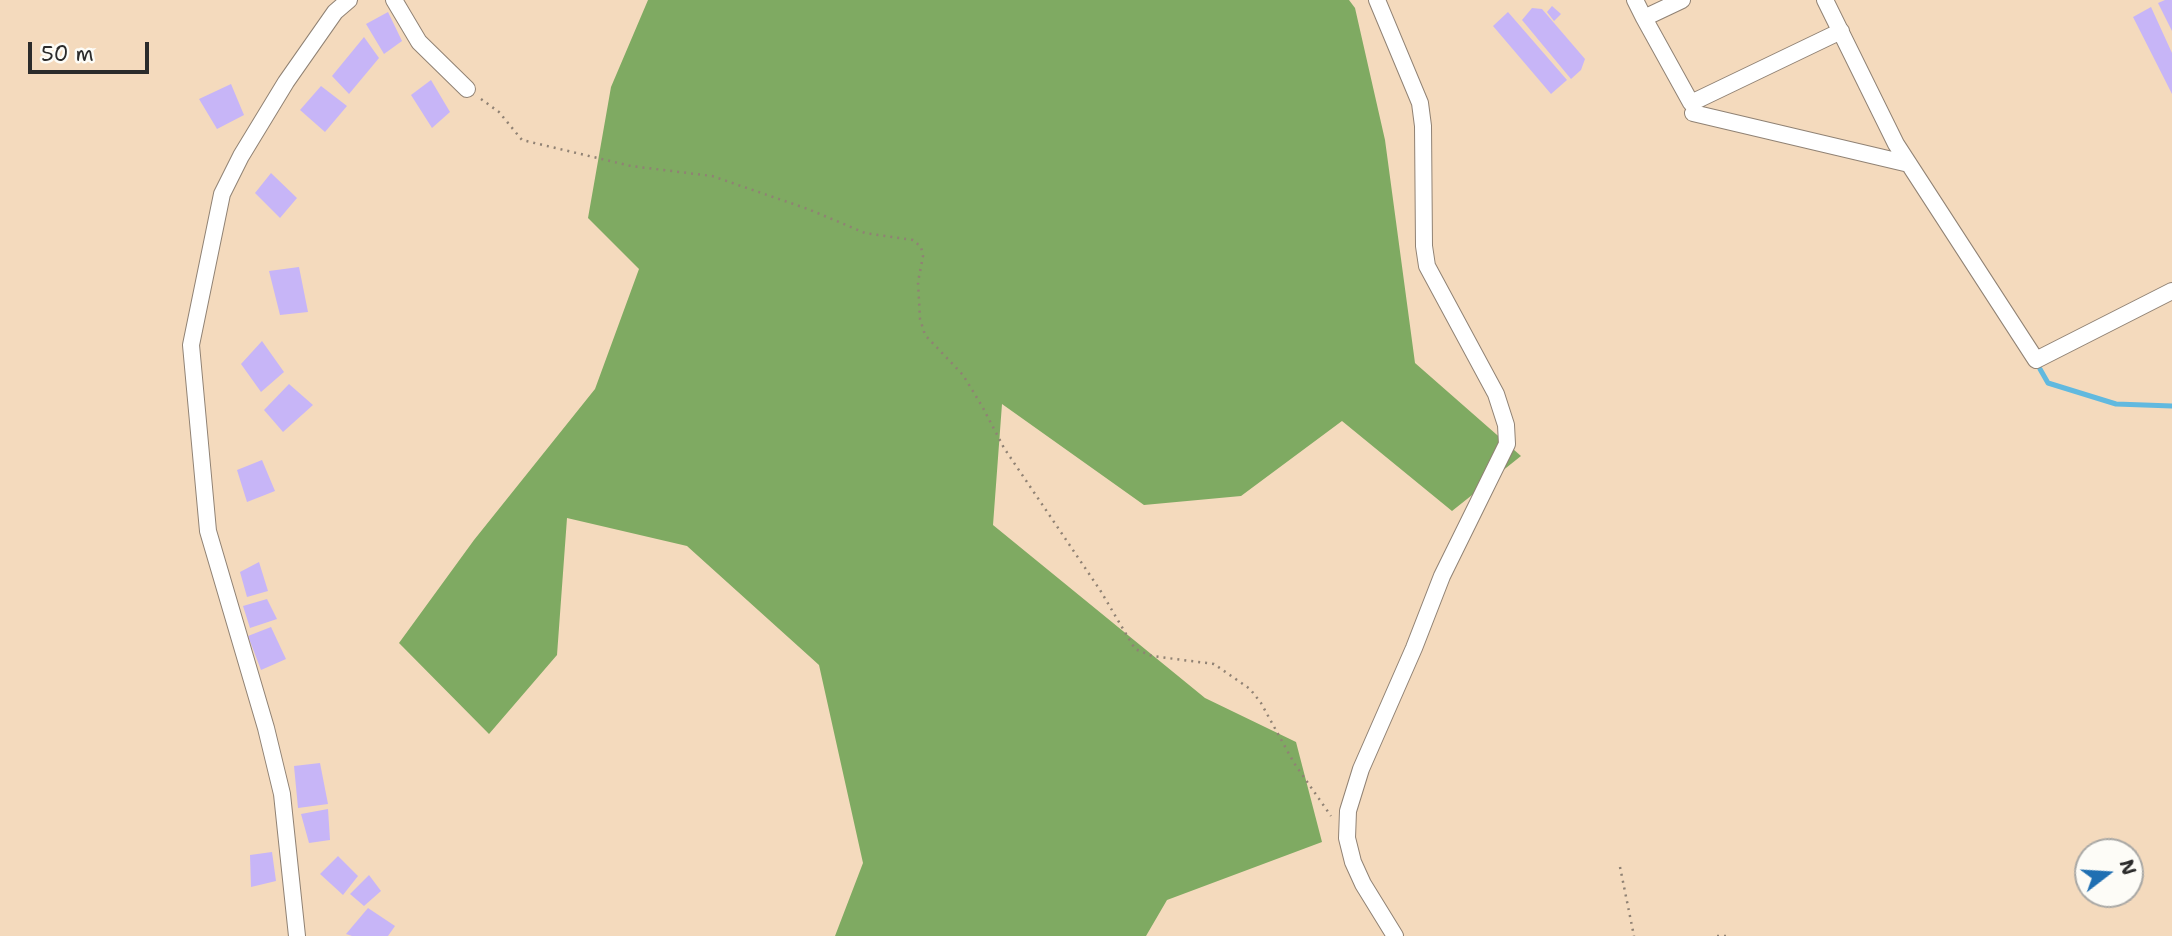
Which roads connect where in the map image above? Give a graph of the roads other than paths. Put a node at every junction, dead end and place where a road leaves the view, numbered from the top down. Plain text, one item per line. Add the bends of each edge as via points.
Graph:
1 (349, 0) edge
2 (394, 0) edge
3 (1377, 0) edge
4 (1635, 0) edge
5 (1682, 0) edge
6 (1825, 0) edge
7 (1644, 18) junction
8 (1841, 32) junction
9 (467, 89) road end
10 (1693, 113) dead end
11 (1909, 164) junction
12 (2172, 291) edge
13 (297, 936) edge
14 (1395, 936) edge

1 - 13 street via 335,12 286,82 222,194 191,345 208,531 282,794
2 - 9 street via 419,42
3 - 14 street via 1420,103 1427,266 1496,394 1507,444 1442,576 1361,769 1348,811 1347,838 1353,862
4 - 7 street
5 - 7 street
6 - 8 street
7 - 8 street via 1692,103
8 - 11 street
10 - 11 street
11 - 12 street via 2036,360

